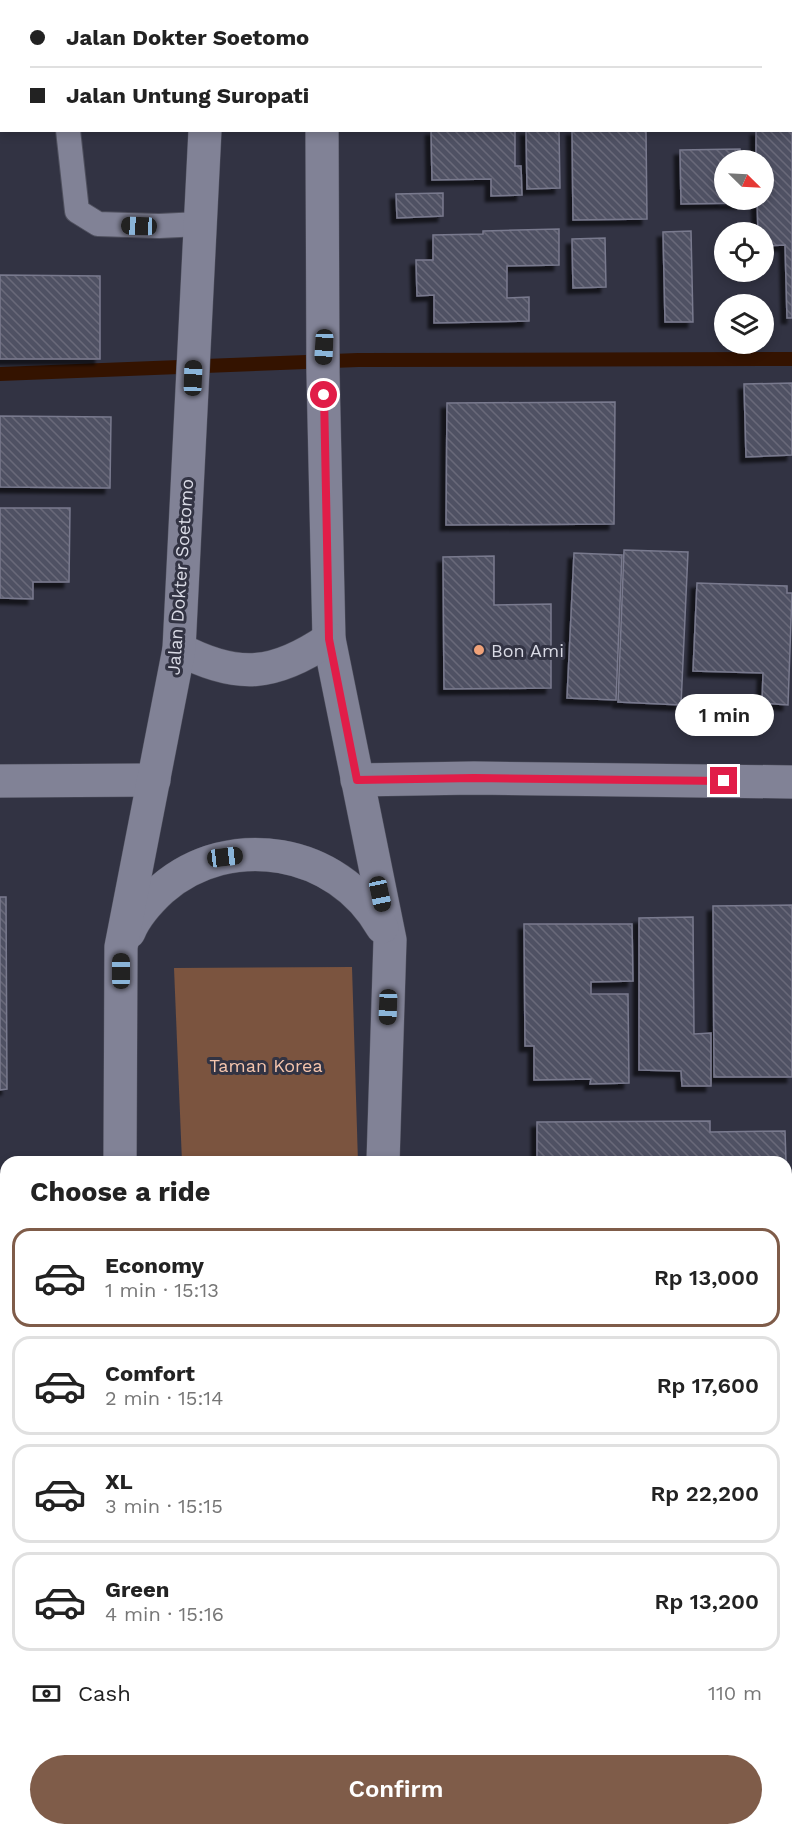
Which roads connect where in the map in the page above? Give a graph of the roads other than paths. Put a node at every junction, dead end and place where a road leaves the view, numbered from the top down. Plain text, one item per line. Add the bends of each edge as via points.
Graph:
1 (68, 132) edge
2 (205, 132) edge
3 (322, 132) edge
4 (200, 224) junction
5 (329, 639) junction
6 (179, 649) junction
7 (154, 780) junction
8 (357, 780) junction
9 (0, 781) edge
10 (792, 782) edge
11 (390, 940) junction
12 (121, 947) junction
13 (120, 1156) edge
14 (383, 1156) edge

1 - 4 lane via 76,211 98,224
2 - 4 main road, Jalan Dokter Soetomo
3 - 5 main road
4 - 6 main road, Jalan Dokter Soetomo
5 - 6 main road via 282,665 256,670 229,669 203,662
5 - 8 main road
6 - 7 main road, Jalan Dokter Soetomo
7 - 9 main road
7 - 12 main road, Jalan Dokter Soetomo
8 - 10 main road
8 - 11 main road
11 - 12 main road via 376,915 335,876 282,855 254,853 197,866 173,880 134,922
11 - 14 main road
12 - 13 main road, Jalan Dokter Soetomo

